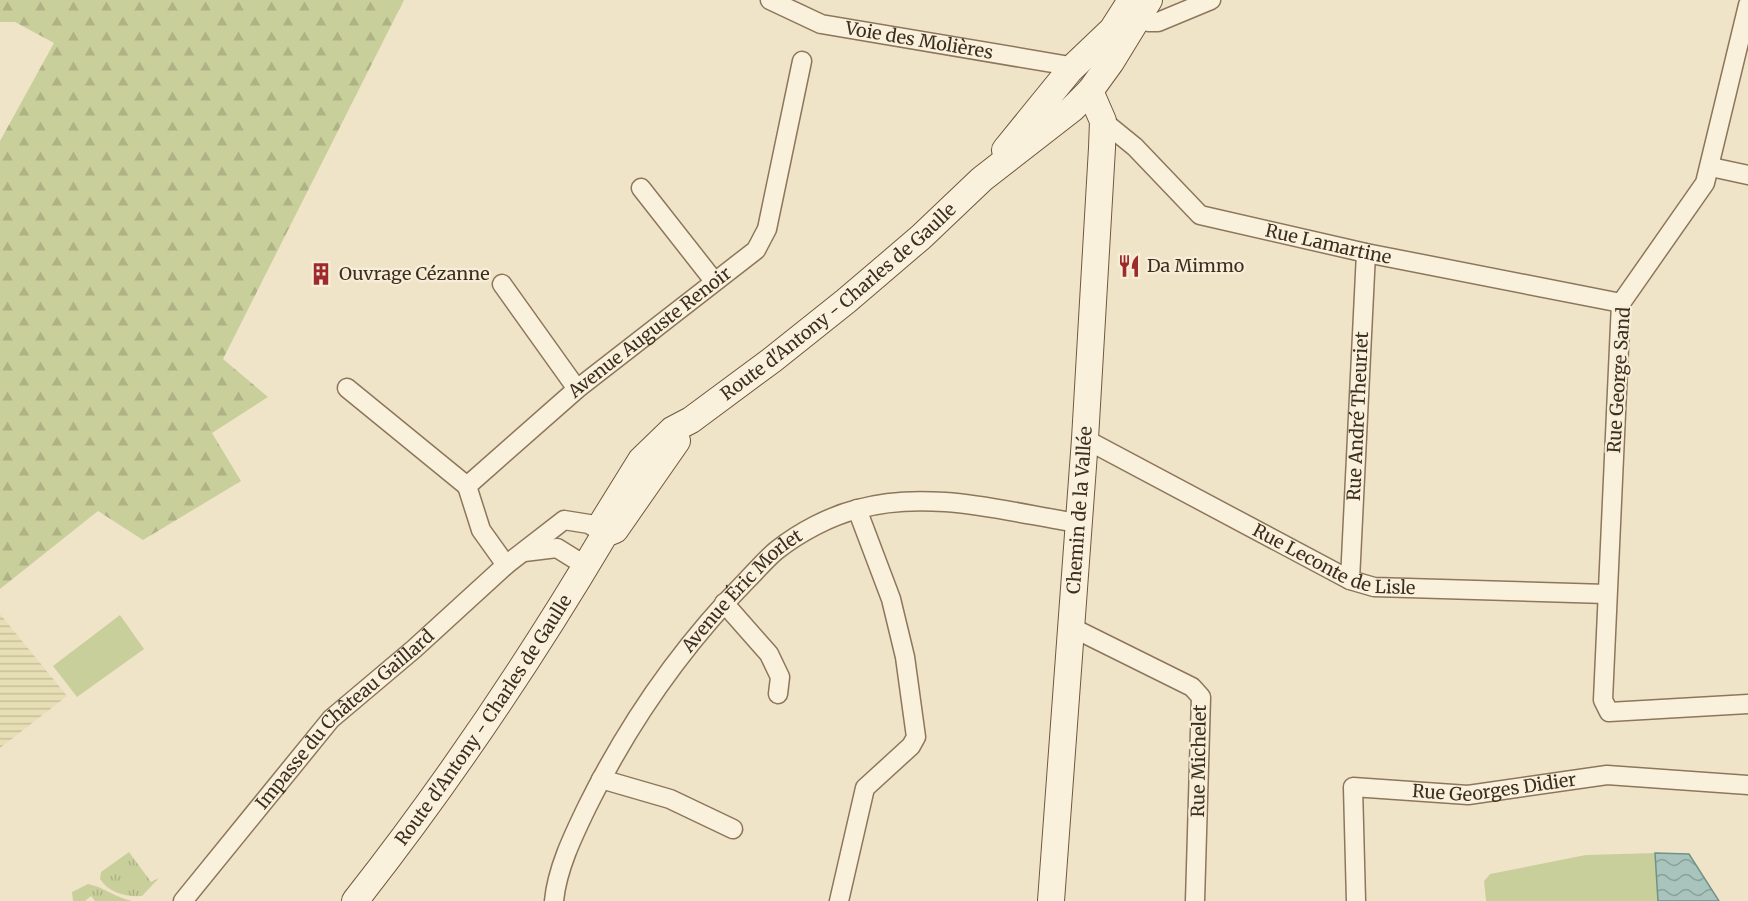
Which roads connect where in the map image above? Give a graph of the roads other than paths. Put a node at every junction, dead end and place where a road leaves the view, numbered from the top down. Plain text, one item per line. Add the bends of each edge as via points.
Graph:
1 (770, 0) edge
2 (1211, 0) edge
3 (1137, 5) edge
4 (1178, 5) edge
5 (1748, 5) edge
6 (802, 62) dead end
7 (1069, 71) junction
8 (1089, 92) junction
9 (1103, 121) junction
10 (1711, 167) junction
11 (1748, 176) edge
12 (982, 179) junction
13 (641, 188) dead end
14 (1366, 253) junction
15 (714, 281) junction
16 (502, 284) dead end
17 (1621, 303) junction
18 (347, 388) dead end
19 (577, 389) junction
20 (1085, 439) junction
21 (467, 486) junction
22 (857, 508) junction
23 (1078, 523) junction
24 (604, 534) junction
25 (522, 553) junction
26 (506, 565) junction
27 (586, 566) junction
28 (1350, 580) junction
29 (1606, 594) junction
30 (724, 603) junction
31 (1071, 627) junction
32 (778, 694) dead end
33 (1748, 704) edge
34 (601, 779) junction
35 (1748, 784) edge
36 (733, 829) dead end
37 (183, 901) edge
38 (355, 901) edge
39 (554, 901) edge
40 (838, 901) edge
41 (1051, 901) edge
42 (1195, 901) edge
43 (1356, 901) edge

1 - 7 street, Voie des Molières via 821,24 1064,65
2 - 4 street
3 - 4 street via 1148,22 1158,22
3 - 7 street, Route d'Antony - Charles de Gaulle
3 - 8 street, Route d'Antony - Charles de Gaulle
5 - 10 street, Rue George Sand
6 - 15 street, Avenue Auguste Renoir via 767,229 756,250
7 - 8 street, Rue Lamartine via 1066,88
7 - 12 street, Route d'Antony - Charles de Gaulle
8 - 9 street, Rue Lamartine
8 - 12 street, Route d'Antony - Charles de Gaulle
9 - 14 street, Rue Lamartine via 1135,147 1200,215
9 - 20 street, Chemin de la Vallée
10 - 11 street
10 - 17 street, Rue George Sand via 1706,183
12 - 24 street, Route d'Antony - Charles de Gaulle via 846,301 691,420 615,530
13 - 15 street
14 - 17 street, Rue Lamartine
14 - 28 street, Rue André Theuriet
15 - 19 street, Avenue Auguste Renoir
16 - 19 street
17 - 29 street, Rue George Sand
18 - 21 street
19 - 21 street, Avenue Auguste Renoir
20 - 23 street, Chemin de la Vallée
20 - 28 street, Rue Leconte de Lisle
21 - 26 street via 481,530
22 - 23 street, Avenue Éric Morlet via 935,501
22 - 30 street, Avenue Éric Morlet via 816,526 777,550
22 - 40 street via 891,599 905,657 916,737 865,789
23 - 31 street, Chemin de la Vallée
24 - 25 street, Impasse du Château Gaillard via 589,524 564,520
24 - 27 street, Route d'Antony - Charles de Gaulle
25 - 26 street, Impasse du Château Gaillard
25 - 27 street, Impasse du Château Gaillard via 557,548
26 - 37 street, Impasse du Château Gaillard via 332,719
27 - 38 street, Route d'Antony - Charles de Gaulle via 531,658 436,795
28 - 29 street, Rue Leconte de Lisle via 1374,587
29 - 33 street, Rue George Sand via 1603,700 1609,711
30 - 32 street via 769,654 780,677
30 - 34 street, Avenue Éric Morlet via 651,696
31 - 41 street, Chemin de la Vallée
31 - 42 street, Rue Michelet via 1192,687 1201,697
34 - 36 street via 670,799
34 - 39 street, Avenue Éric Morlet via 565,858
35 - 43 street, Rue Georges Didier via 1607,775 1468,795 1353,787

